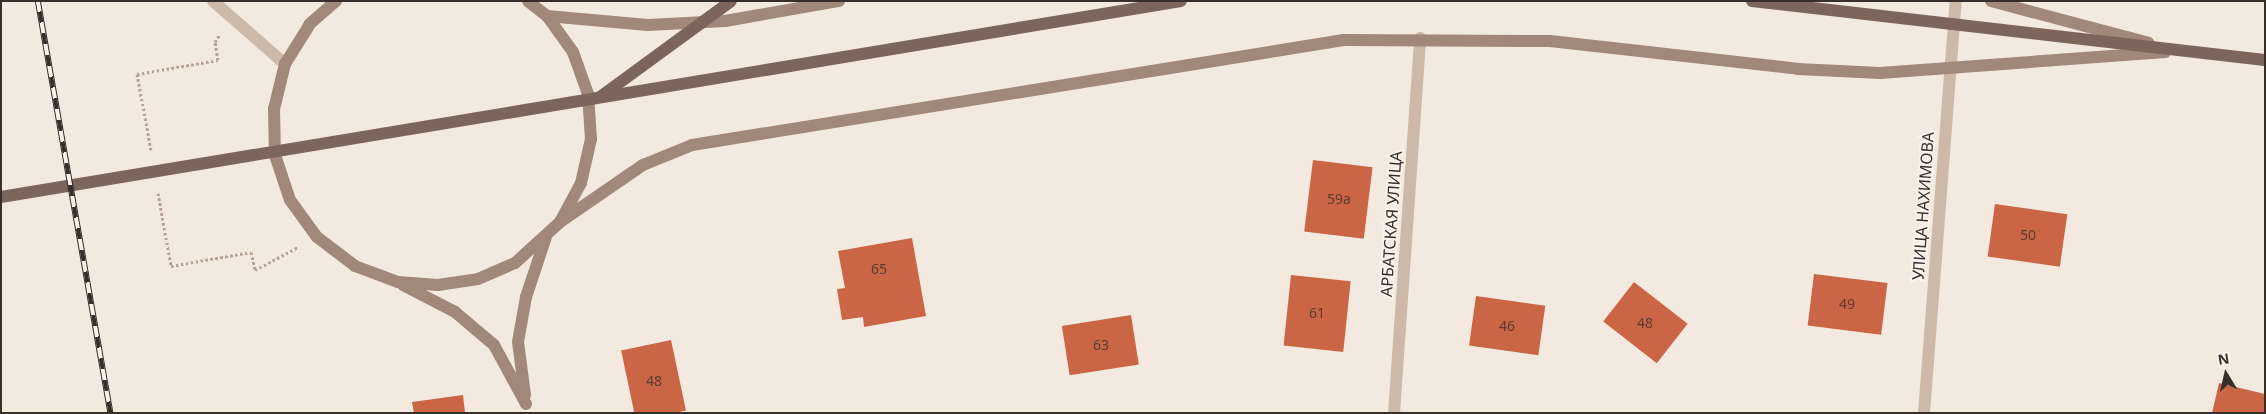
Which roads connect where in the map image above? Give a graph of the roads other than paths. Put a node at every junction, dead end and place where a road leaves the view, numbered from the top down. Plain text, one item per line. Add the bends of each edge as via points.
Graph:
1 (213, 1) edge
2 (336, 1) edge
3 (528, 1) edge
4 (731, 1) edge
5 (839, 1) edge
6 (1181, 1) edge
7 (1752, 1) edge
8 (1956, 1) edge
9 (1991, 1) edge
10 (546, 16) junction
11 (1954, 24) junction
12 (1420, 38) junction
13 (2178, 50) junction
14 (2265, 60) edge
15 (285, 64) junction
16 (1950, 71) junction
17 (598, 98) junction
18 (1, 197) edge
19 (560, 222) junction
20 (546, 237) junction
21 (398, 282) junction
22 (527, 408) edge
23 (1394, 413) edge
24 (1924, 413) edge

1 - 15 street
2 - 15 street via 310,24
3 - 10 street
4 - 17 main road
5 - 10 street via 725,21 648,25
6 - 17 main road
7 - 11 main road
8 - 11 street, УЛИЦА НАХИМОВА
9 - 13 street
10 - 19 street via 573,52 588,94 590,130 581,183
11 - 13 main road
11 - 16 street, УЛИЦА НАХИМОВА
12 - 16 street via 1550,41 1798,69
12 - 19 street via 1344,40 692,145 643,166
12 - 23 street, АРБАТСКАЯ УЛИЦА
13 - 14 main road
13 - 16 street
15 - 21 street via 274,109 275,155 290,200 318,237 354,266
16 - 24 street, УЛИЦА НАХИМОВА
17 - 18 main road
19 - 20 street
20 - 21 street via 515,262 478,279 438,285
20 - 22 street via 526,297 518,342
21 - 22 street via 455,312 494,345

